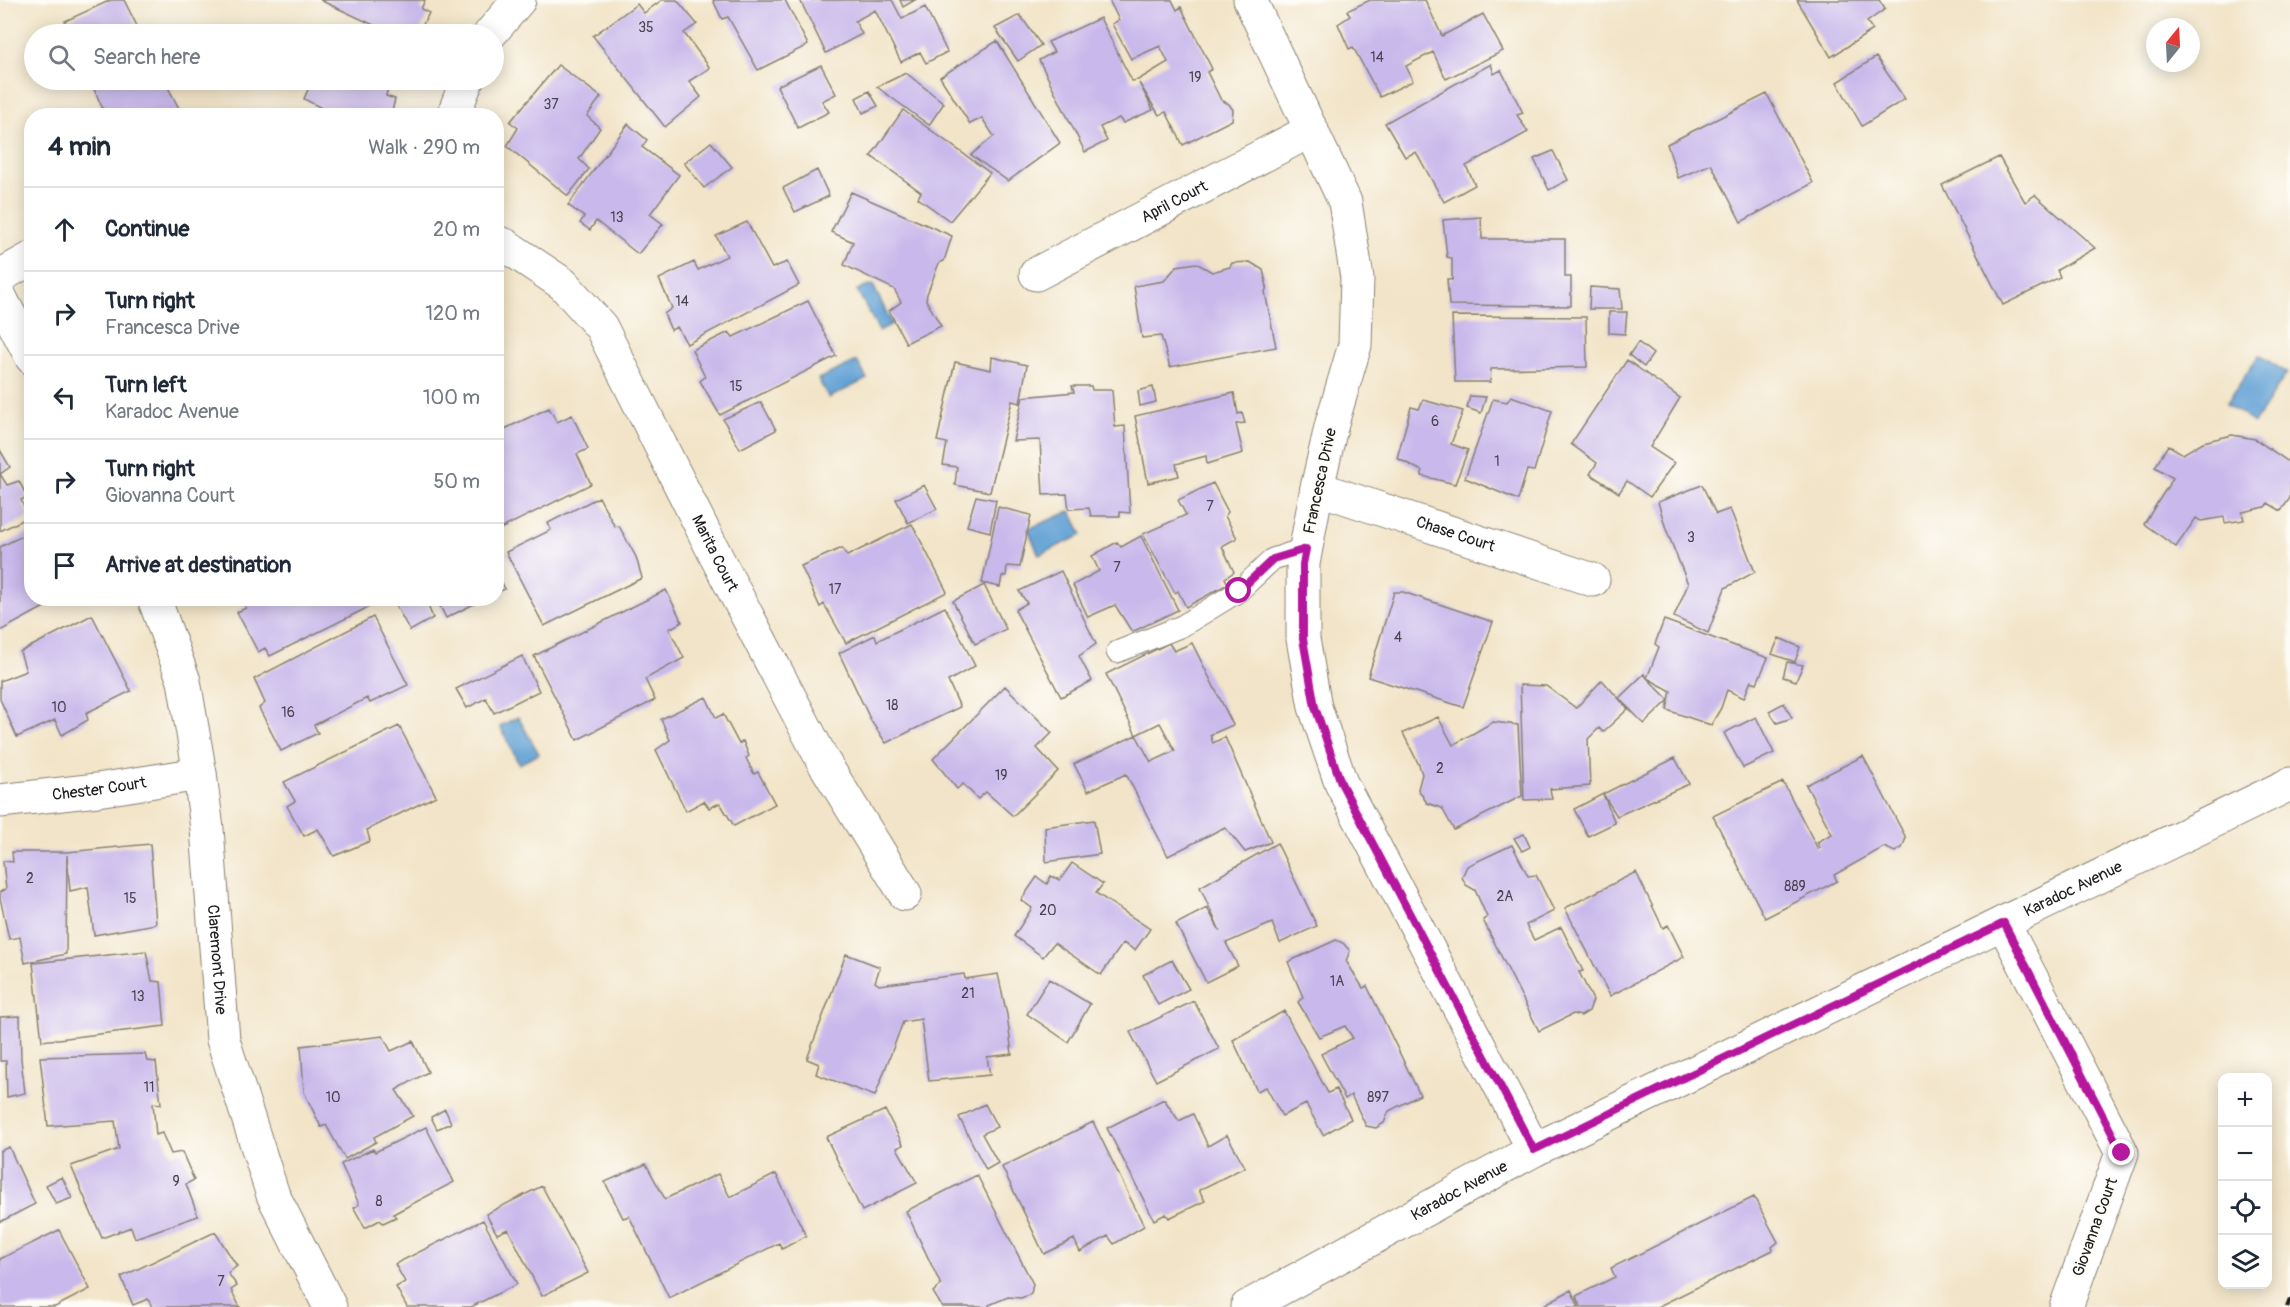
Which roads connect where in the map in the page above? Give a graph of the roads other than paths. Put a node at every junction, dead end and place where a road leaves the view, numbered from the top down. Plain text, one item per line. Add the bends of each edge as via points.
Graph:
1 (519, 0) edge
2 (1250, 0) edge
3 (499, 24) edge
4 (463, 90) edge
5 (456, 108) edge
6 (1312, 130) junction
7 (504, 247) edge
8 (24, 262) edge
9 (1036, 274) dead end
10 (0, 276) edge
11 (0, 297) edge
12 (24, 343) edge
13 (1317, 488) junction
14 (1306, 549) junction
15 (1593, 580) dead end
16 (157, 606) edge
17 (1117, 652) dead end
18 (200, 774) junction
19 (2290, 784) edge
20 (0, 801) edge
21 (904, 894) dead end
22 (2004, 923) junction
23 (1534, 1150) junction
24 (330, 1307) edge
25 (1246, 1307) edge
26 (2066, 1307) edge

1 - 3 street
2 - 6 street, Francesca Drive
4 - 5 street
6 - 9 street, April Court
6 - 13 street, Francesca Drive via 1345,202 1357,278 1355,345
7 - 21 street, Marita Court via 563,284 601,327 823,761
8 - 10 street
11 - 12 street
13 - 14 street, Francesca Drive
13 - 15 street, Chase Court
14 - 17 lane via 1273,559 1239,591 1182,626
14 - 23 street, Francesca Drive via 1303,639 1315,707 1341,783
16 - 18 street, Claremont Drive via 184,681
18 - 20 street, Chester Court
18 - 24 street, Claremont Drive via 223,1040 273,1195
19 - 22 street, Karadoc Avenue
22 - 23 street, Karadoc Avenue
22 - 26 street, Giovanna Court via 2122,1153
23 - 25 street, Karadoc Avenue

